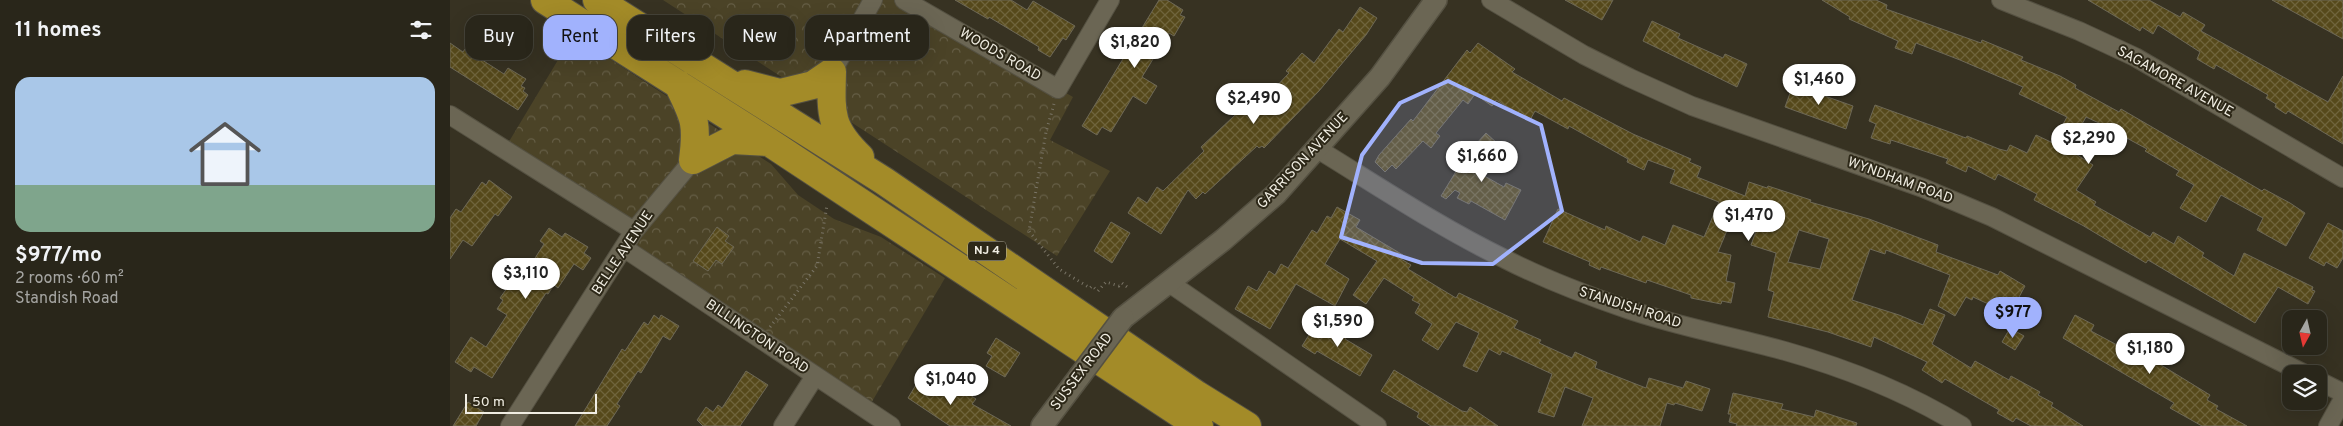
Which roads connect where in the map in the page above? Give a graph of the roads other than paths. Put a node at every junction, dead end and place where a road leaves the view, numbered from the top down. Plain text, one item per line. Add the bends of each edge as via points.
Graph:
1 (545, 0) edge
2 (597, 0) edge
3 (873, 0) edge
4 (904, 0) edge
5 (1110, 0) edge
6 (1436, 0) edge
7 (1492, 0) edge
8 (2001, 0) edge
9 (832, 72) junction
10 (726, 80) junction
11 (678, 84) junction
12 (453, 123) edge
13 (769, 142) junction
14 (1316, 148) junction
15 (693, 160) junction
16 (2343, 178) edge
17 (884, 181) junction
18 (634, 232) junction
19 (624, 248) junction
20 (1168, 282) junction
21 (1122, 318) joint
22 (2287, 365) edge
23 (815, 376) junction
24 (2327, 385) edge
25 (2343, 393) edge
26 (2343, 399) edge
27 (510, 426) edge
28 (783, 426) edge
29 (891, 426) edge
30 (1042, 426) edge
31 (1200, 426) edge
32 (1247, 426) edge
33 (1377, 426) edge
34 (1962, 426) edge
35 (2328, 426) edge

1 - 11 highway, NJ 4
2 - 10 highway, NJ 4
3 - 9 street
4 - 5 street, WOODS ROAD via 1058,89
6 - 14 street, GARRISON AVENUE via 1380,77
7 - 22 street, WYNDHAM ROAD via 1584,55 1630,78 1692,106 1924,188 1992,217
8 - 16 street, SAGAMORE AVENUE via 2135,57
9 - 10 highway via 813,85 780,93
9 - 17 highway via 831,108 841,138
10 - 17 highway, NJ 4
11 - 13 highway, NJ 4
11 - 15 highway via 693,115 696,133
12 - 18 street
13 - 15 highway via 732,140
13 - 31 highway, NJ 4
14 - 20 street, GARRISON AVENUE via 1276,194
14 - 34 street, STANDISH ROAD via 1445,227 1504,259 1565,286 1636,312 1785,351 1852,374
15 - 18 street, BELLE AVENUE
17 - 32 highway, NJ 4
18 - 19 street, BELLE AVENUE
19 - 23 street, BILLINGTON ROAD
19 - 27 street, BELLE AVENUE
20 - 21 street, GARRISON AVENUE
20 - 33 street
21 - 30 street, SUSSEX ROAD, bridge
23 - 28 street
23 - 29 street, BILLINGTON ROAD
24 - 25 street
26 - 35 street

